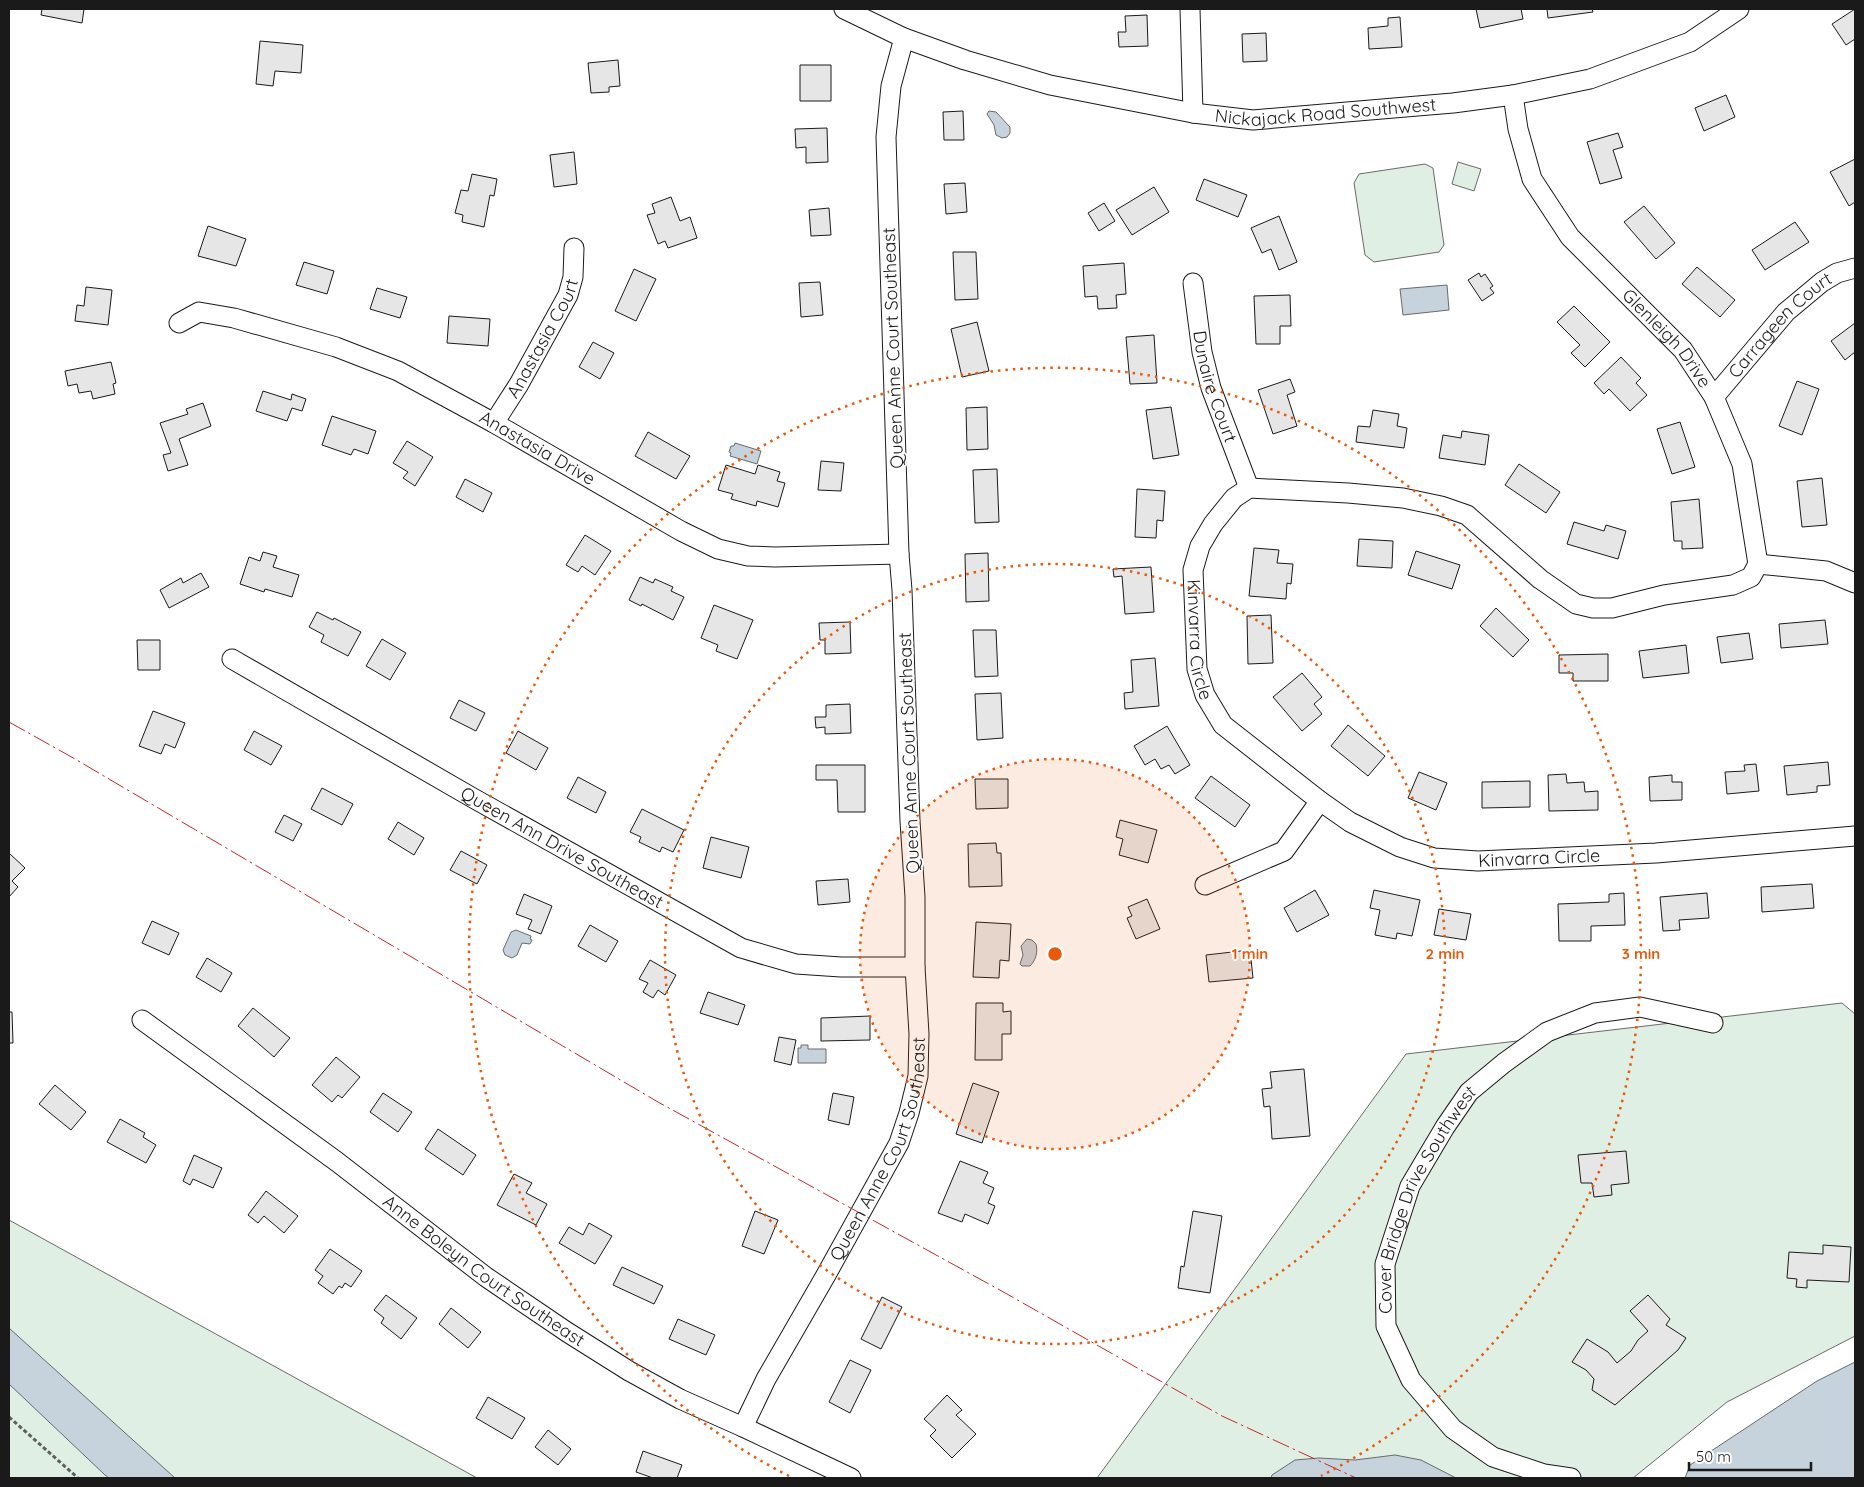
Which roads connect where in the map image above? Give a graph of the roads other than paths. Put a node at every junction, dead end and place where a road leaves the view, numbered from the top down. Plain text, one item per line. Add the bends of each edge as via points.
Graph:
1 (844, 9) edge
2 (1190, 9) edge
3 (1738, 9) edge
4 (904, 38) junction
5 (1513, 95) junction
6 (1193, 113) junction
7 (574, 248) dead end
8 (1855, 268) edge
9 (1193, 283) dead end
10 (179, 323) dead end
11 (1714, 397) junction
12 (494, 423) junction
13 (1249, 488) junction
14 (899, 554) junction
15 (1758, 564) junction
16 (1855, 583) edge
17 (232, 659) dead end
18 (1320, 801) junction
19 (1855, 836) edge
20 (1206, 885) dead end
21 (915, 967) junction
22 (142, 1020) dead end
23 (1713, 1023) dead end
24 (743, 1427) junction
25 (851, 1478) edge
26 (1571, 1478) edge

1 - 4 street, Nickajack Road Southwest
2 - 6 street
3 - 5 street, Nickajack Road Southwest via 1690,42 1590,79
4 - 6 street, Nickajack Road Southwest via 1050,85
4 - 14 street, Queen Anne Court Southeast via 891,86 886,137
5 - 6 street, Nickajack Road Southwest via 1253,120
5 - 11 street, Glenleigh Drive via 1532,179 1570,237 1683,350
7 - 12 street, Anastasia Court via 573,277 568,295
8 - 11 street, Carrageen Court via 1822,282 1786,312
9 - 13 street, Dunaire Court via 1202,352 1211,388
10 - 12 street, Anastasia Drive via 199,312 336,347 398,371
11 - 15 street, Glenleigh Drive via 1742,464
12 - 14 street, Anastasia Drive via 718,549 748,556 774,557
13 - 15 street via 1403,498 1467,515 1540,579 1576,604 1594,608 1612,608 1664,595 1733,585 1752,577
13 - 18 street, Kinvarra Circle via 1234,498 1213,524 1200,546 1193,570 1197,669 1205,695 1223,725
14 - 21 street, Queen Anne Court Southeast via 915,897
15 - 16 street via 1826,571
17 - 21 street, Queen Ann Drive Southeast via 741,948 796,964
18 - 19 street, Kinvarra Circle via 1350,822 1400,847 1434,858 1478,861 1656,853
18 - 20 street via 1284,851
21 - 24 street, Queen Anne Court Southeast via 918,1076 899,1143 766,1379
22 - 24 street, Anne Boleyn Court Southeast via 336,1161 505,1290 629,1371 680,1400
23 - 26 street, Cover Bridge Drive Southwest via 1640,1007 1594,1013 1547,1032 1504,1063 1469,1092 1440,1135 1410,1186 1385,1264 1386,1326 1411,1380 1441,1415 1453,1428 1493,1457 1544,1474
24 - 25 street, Anne Boleyn Court Southeast

